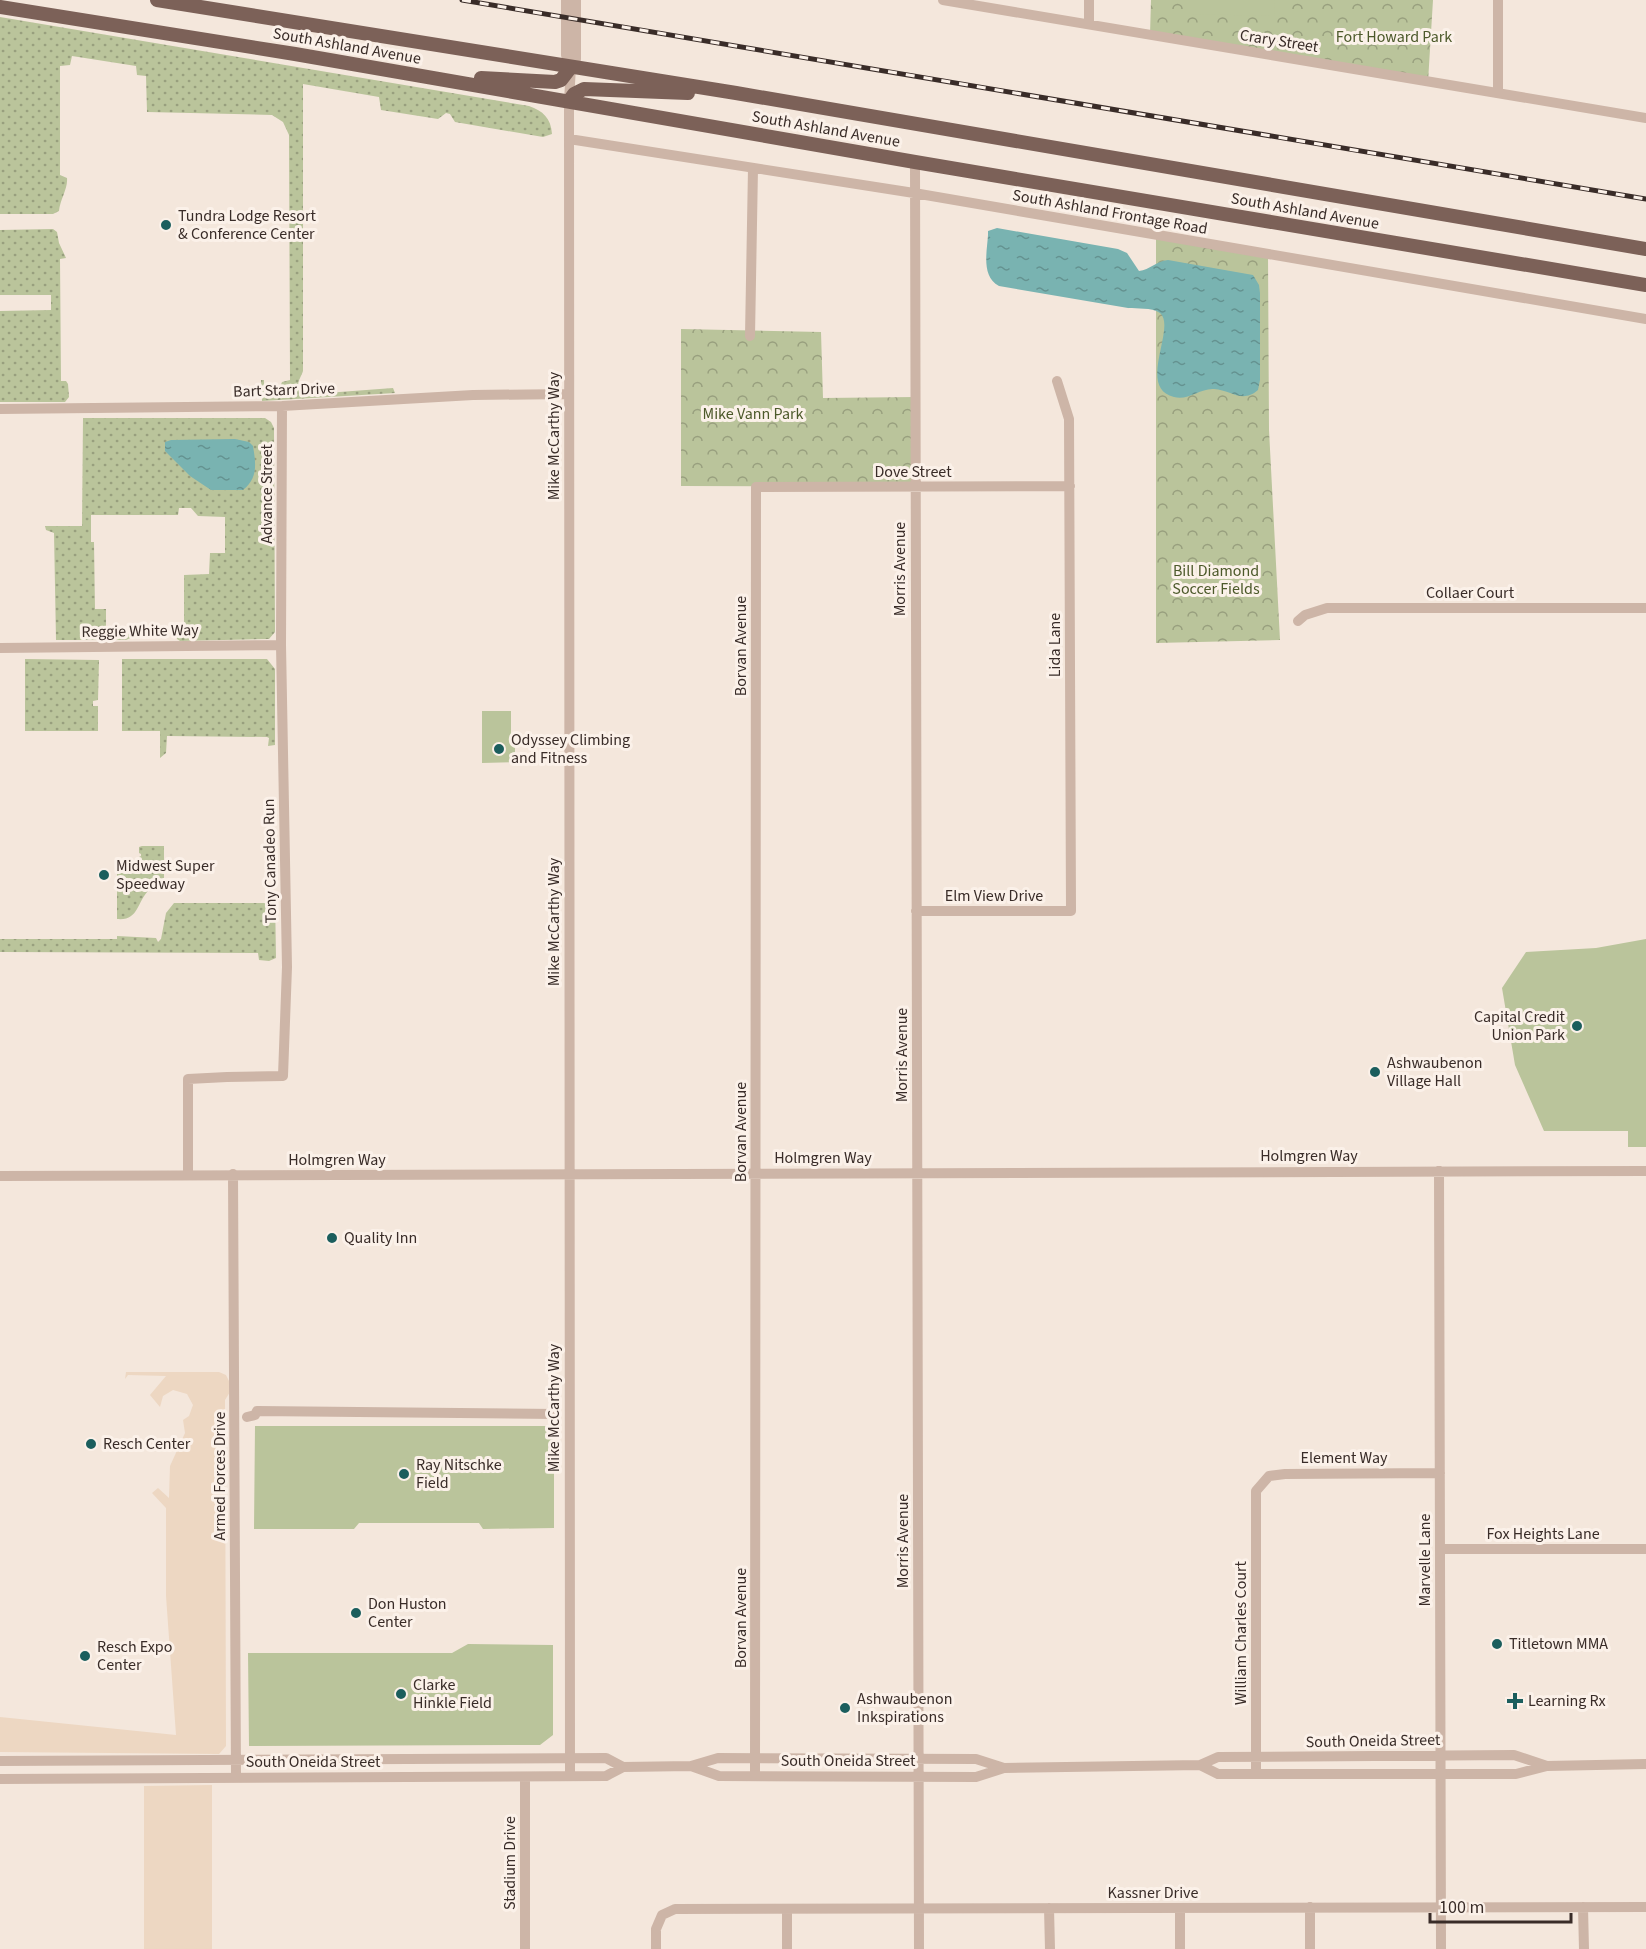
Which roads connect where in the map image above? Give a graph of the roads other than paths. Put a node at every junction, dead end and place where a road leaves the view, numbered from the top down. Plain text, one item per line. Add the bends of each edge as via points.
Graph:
1 (157, 0) edge
2 (566, 0) edge
3 (576, 0) edge
4 (944, 0) edge
5 (1089, 0) edge
6 (1498, 0) edge
7 (972, 2) edge
8 (0, 7) edge
9 (1089, 24) junction
10 (571, 67) junction
11 (421, 76) junction
12 (736, 93) junction
13 (1498, 93) junction
14 (569, 101) junction
15 (1646, 118) edge
16 (569, 139) junction
17 (915, 162) junction
18 (753, 168) junction
19 (914, 193) junction
20 (1646, 249) edge
21 (1646, 285) edge
22 (1646, 319) edge
23 (750, 336) dead end
24 (1057, 381) dead end
25 (569, 393) junction
26 (282, 406) junction
27 (0, 410) edge
28 (1070, 486) junction
29 (756, 487) joint
30 (915, 487) junction
31 (1646, 608) edge
32 (1298, 621) dead end
33 (281, 645) junction
34 (0, 648) edge
35 (916, 911) junction
36 (1071, 911) joint
37 (1438, 1171) junction
38 (1646, 1171) edge
39 (917, 1172) junction
40 (569, 1173) junction
41 (756, 1173) junction
42 (188, 1174) junction
43 (233, 1174) junction
44 (0, 1176) edge
45 (556, 1414) dead end
46 (247, 1417) dead end
47 (1440, 1473) junction
48 (1256, 1491) joint
49 (1440, 1549) junction
50 (1646, 1549) edge
51 (1256, 1756) junction
52 (1440, 1756) junction
53 (756, 1757) junction
54 (570, 1758) junction
55 (919, 1758) junction
56 (236, 1760) junction
57 (0, 1761) edge
58 (1646, 1764) edge
59 (1200, 1765) junction
60 (691, 1766) junction
61 (1547, 1766) junction
62 (623, 1767) junction
63 (1004, 1768) junction
64 (1256, 1774) junction
65 (1440, 1774) junction
66 (570, 1776) junction
67 (755, 1776) junction
68 (919, 1776) junction
69 (525, 1777) junction
70 (236, 1778) junction
71 (0, 1779) edge
72 (1310, 1907) junction
73 (1440, 1907) junction
74 (1583, 1907) junction
75 (1646, 1907) edge
76 (919, 1908) junction
77 (1050, 1908) junction
78 (1180, 1908) junction
79 (787, 1909) junction
80 (525, 1949) edge
81 (656, 1949) edge
82 (787, 1949) edge
83 (919, 1949) edge
84 (1050, 1949) edge
85 (1180, 1949) edge
86 (1310, 1949) edge
87 (1441, 1949) edge
88 (1584, 1949) edge

1 - 10 main road, South Ashland Avenue
2 - 10 street via 566,55
3 - 10 street via 576,58
4 - 7 street, Crary Street
5 - 9 street
6 - 13 street
7 - 9 street, Crary Street
8 - 11 main road, South Ashland Avenue
9 - 13 street, Crary Street
10 - 11 main road via 555,82
10 - 12 main road, South Ashland Avenue
10 - 14 street, Mike McCarthy Way
11 - 14 main road, South Ashland Avenue
12 - 14 main road via 584,89
12 - 20 main road, South Ashland Avenue
13 - 15 street, Crary Street
14 - 16 street, Mike McCarthy Way
14 - 17 main road, South Ashland Avenue
16 - 18 street, South Ashland Frontage Road
16 - 25 street, Mike McCarthy Way
17 - 19 street, Morris Avenue
17 - 21 main road, South Ashland Avenue
18 - 19 street, South Ashland Frontage Road
18 - 23 street
19 - 22 street, South Ashland Frontage Road
19 - 30 street, Morris Avenue
24 - 28 street, Lida Lane via 1069,419
25 - 26 street, Bart Starr Drive
25 - 40 street, Mike McCarthy Way
26 - 27 street, Bart Starr Drive
26 - 33 street, Advance Street
28 - 30 street, Dove Street
28 - 36 street, Lida Lane
29 - 30 street, Dove Street
29 - 41 street, Borvan Avenue
30 - 35 street, Morris Avenue
31 - 32 street, Collaer Court via 1327,608
33 - 34 street, Reggie White Way
33 - 42 street, Tony Canadeo Run via 286,966 283,1076 188,1079
35 - 36 street, Elm View Drive
35 - 39 street, Morris Avenue
37 - 38 street, Holmgren Way
37 - 39 street, Holmgren Way
37 - 47 street, Marvelle Lane
39 - 41 street, Holmgren Way
39 - 55 street, Morris Avenue
40 - 41 street, Holmgren Way
40 - 43 street, Holmgren Way
40 - 54 street, Mike McCarthy Way
41 - 53 street, Borvan Avenue
42 - 43 street, Holmgren Way
42 - 44 street, Holmgren Way
43 - 56 street, Armed Forces Drive
45 - 46 street via 256,1411
47 - 48 street, Element Way via 1285,1474 1269,1476
47 - 49 street, Marvelle Lane
48 - 51 street, William Charles Court
49 - 50 street, Fox Heights Lane
49 - 52 street, Marvelle Lane
51 - 52 street, South Oneida Street
51 - 59 street, South Oneida Street via 1218,1757
51 - 64 street, William Charles Court
52 - 61 street, South Oneida Street via 1514,1755
52 - 65 street, Marvelle Lane
53 - 55 street, South Oneida Street
53 - 60 street, South Oneida Street via 718,1758
53 - 67 street, Borvan Avenue
54 - 56 street, South Oneida Street
54 - 62 street, South Oneida Street via 606,1758
54 - 66 street, Mike McCarthy Way
55 - 63 street, South Oneida Street via 976,1759
55 - 68 street, Morris Avenue
56 - 57 street, South Oneida Street
56 - 70 street, Armed Forces Drive
58 - 61 street, South Oneida Street
59 - 63 street, South Oneida Street
59 - 64 street, South Oneida Street via 1218,1774
60 - 62 street, South Oneida Street
60 - 67 street, South Oneida Street via 719,1776
61 - 65 street, South Oneida Street via 1516,1774
62 - 66 street, South Oneida Street via 606,1776
63 - 68 street, South Oneida Street via 976,1777
64 - 65 street, South Oneida Street
65 - 73 street, Marvelle Lane
66 - 69 street, South Oneida Street
67 - 68 street, South Oneida Street
68 - 76 street, Morris Avenue
69 - 70 street, South Oneida Street
69 - 80 street, Stadium Drive
70 - 71 street, South Oneida Street
72 - 73 street, Kassner Drive
72 - 78 street, Kassner Drive
72 - 86 street
73 - 74 street, Kassner Drive
73 - 87 street, Marvelle Lane
74 - 75 street, Kassner Drive
74 - 88 street
76 - 77 street, Kassner Drive
76 - 79 street, Kassner Drive
76 - 83 street, Morris Avenue
77 - 78 street, Kassner Drive
77 - 84 street
78 - 85 street
79 - 81 street, Kassner Drive via 675,1909 662,1915 656,1929
79 - 82 street

